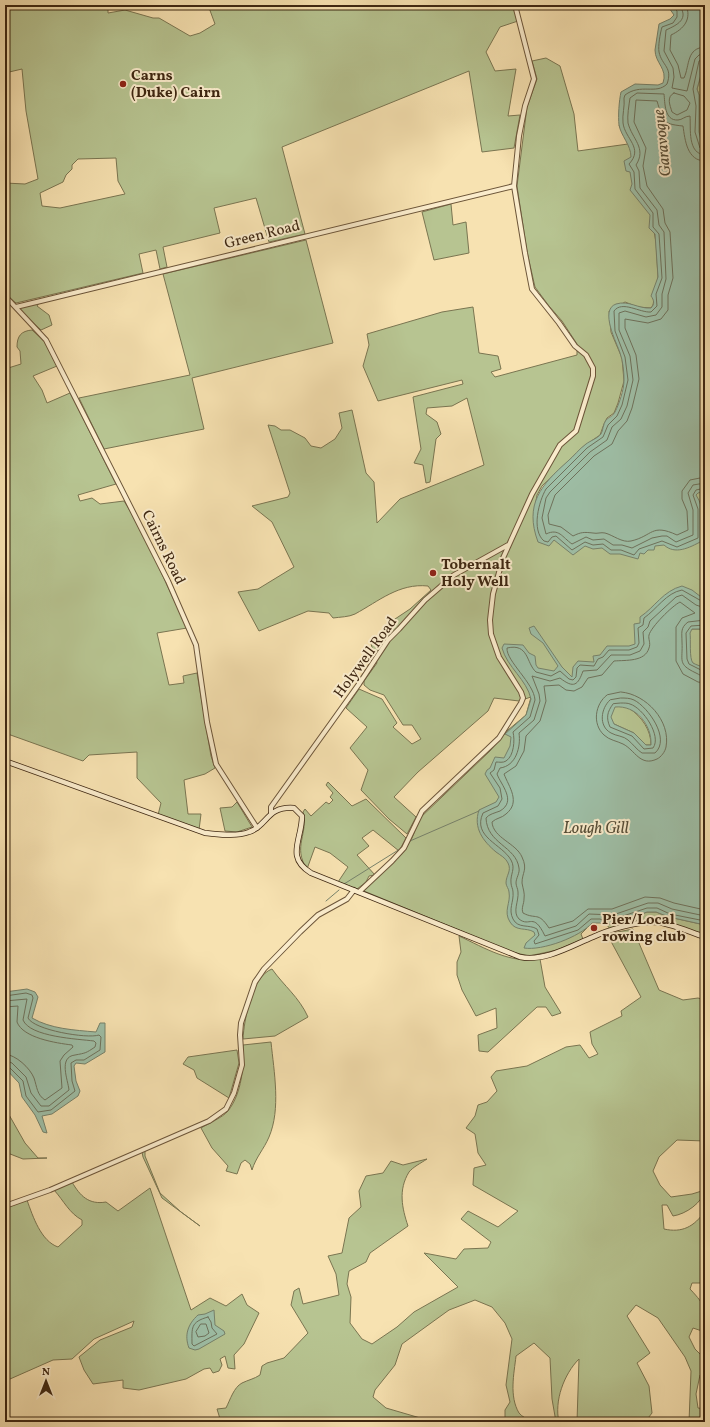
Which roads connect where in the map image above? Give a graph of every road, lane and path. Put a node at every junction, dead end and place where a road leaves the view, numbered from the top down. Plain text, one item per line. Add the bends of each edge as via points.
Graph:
1 (515, 5) edge
2 (514, 186) junction
3 (5, 296) edge
4 (16, 307) junction
5 (508, 545) junction
6 (5, 761) edge
7 (271, 813) junction
8 (257, 828) junction
9 (354, 890) junction
10 (359, 892) junction
11 (705, 937) edge
12 (5, 1206) edge

1 - 2 street via 534,80 519,136
2 - 4 street, Green Road
2 - 5 street via 532,289 575,346 586,355 593,368 593,376 576,431 560,445 545,470
3 - 4 street, Cairns Road
4 - 8 street, Cairns Road via 46,340 142,527 190,628 196,645 216,764
5 - 7 street, Holywell Road via 441,585 388,640 271,807
5 - 10 street via 493,594 491,634 499,657 521,692 521,703 499,738 422,811 404,848
6 - 8 main road via 196,832 236,834
7 - 8 main road
7 - 9 main road via 286,808 298,811 302,816 297,846 298,863 311,873
9 - 10 main road
9 - 12 street via 347,899 318,915 255,982 241,1023 240,1073 226,1109 209,1121 50,1190
10 - 11 main road via 528,959 556,953 603,933 651,922

